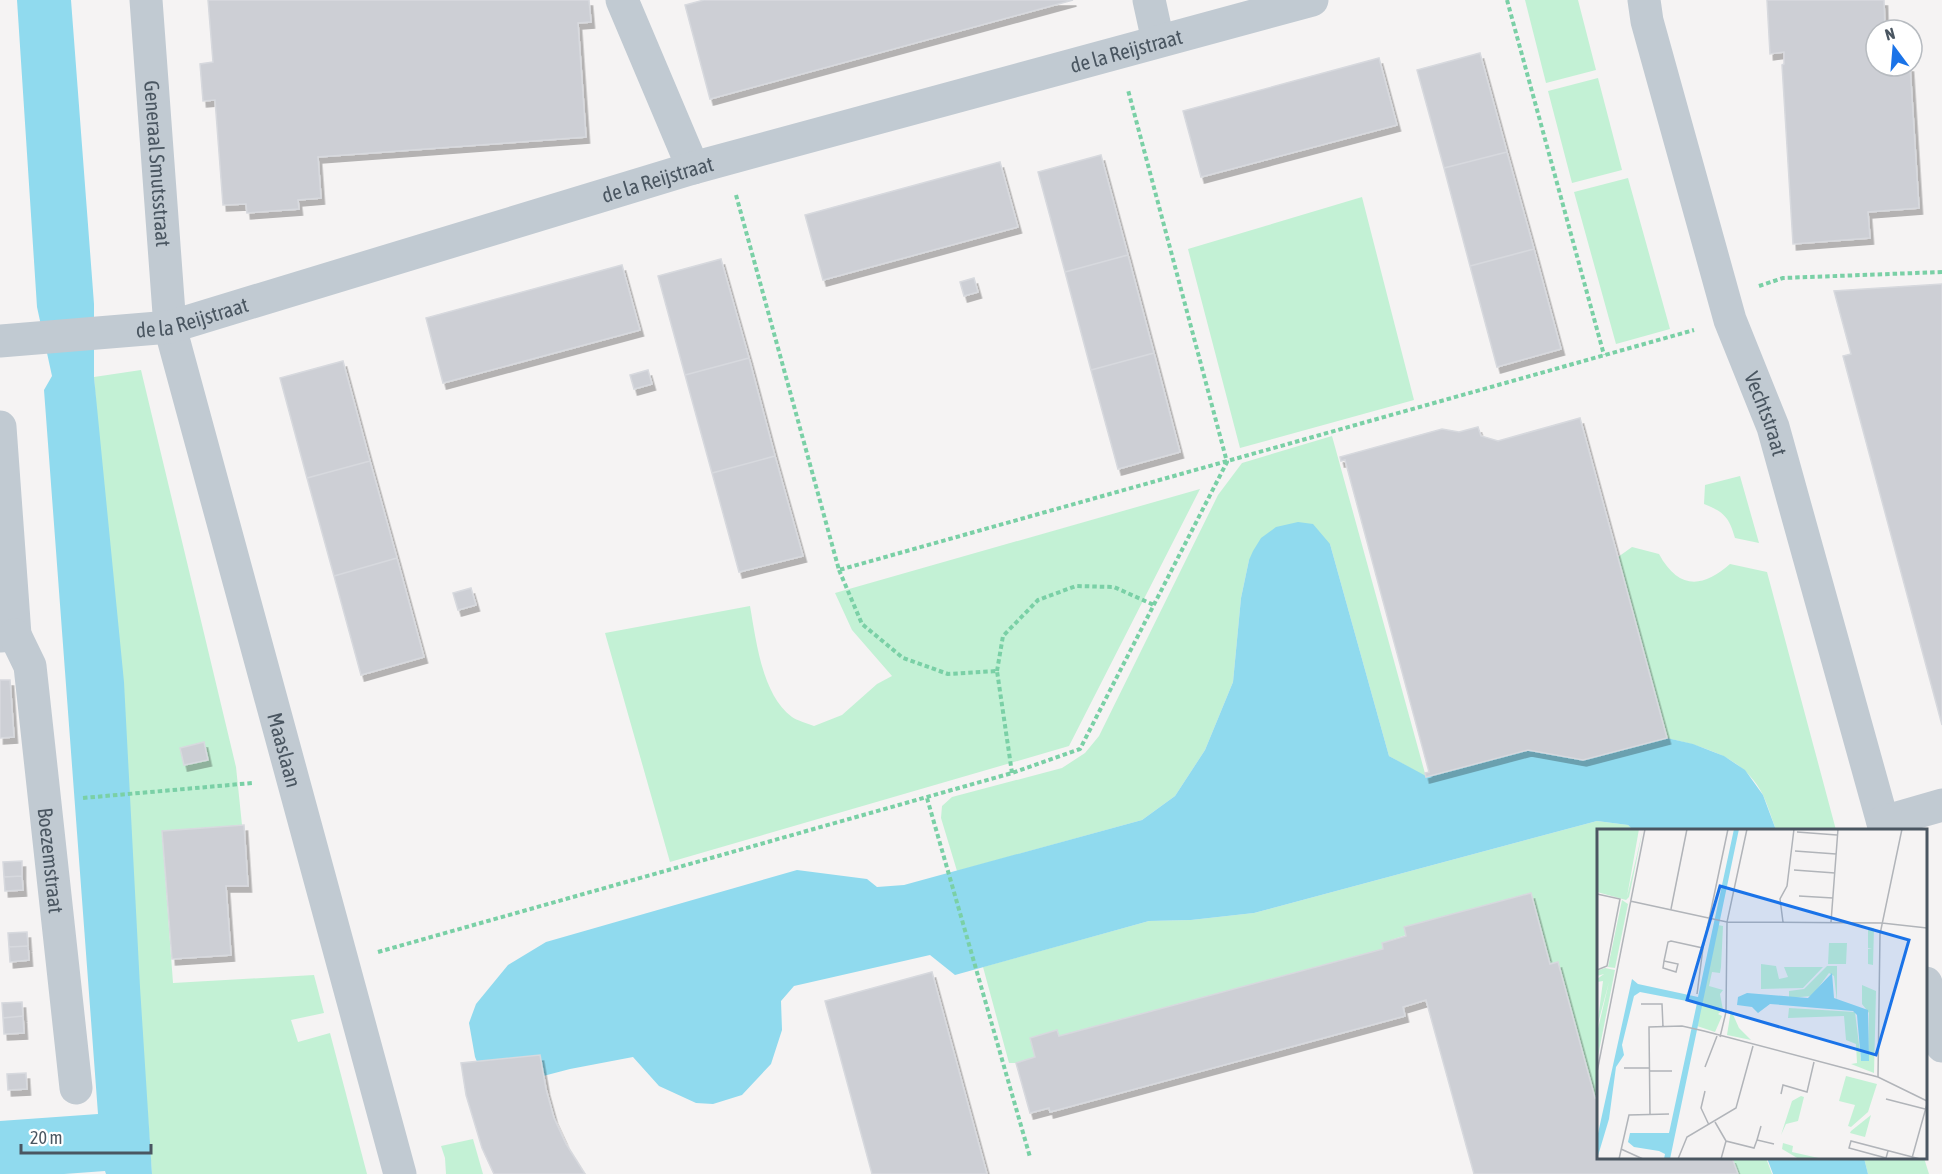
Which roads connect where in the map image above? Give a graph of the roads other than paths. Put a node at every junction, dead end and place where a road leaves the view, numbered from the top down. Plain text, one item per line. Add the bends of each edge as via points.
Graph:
1 (146, 0) edge
2 (622, 0) edge
3 (1149, 0) edge
4 (1312, 0) edge
5 (1644, 0) edge
6 (1158, 41) junction
7 (693, 168) junction
8 (170, 327) junction
9 (14, 340) edge
10 (0, 427) edge
11 (8, 636) edge
12 (1942, 806) edge
13 (1884, 826) edge
14 (1927, 987) edge
15 (1942, 1046) edge
16 (76, 1088) dead end
17 (400, 1174) edge

1 - 8 street, Generaal Smutsstraat
2 - 7 street
3 - 6 street
4 - 6 street, de la Reijstraat
5 - 13 street, Vechtstraat via 1727,308 1773,427
6 - 7 street, de la Reijstraat
7 - 8 street, de la Reijstraat
8 - 9 street, de la Reijstraat
8 - 17 street, Maaslaan
10 - 11 street
11 - 16 street, Boezemstraat via 30,666
12 - 13 street
14 - 15 street

